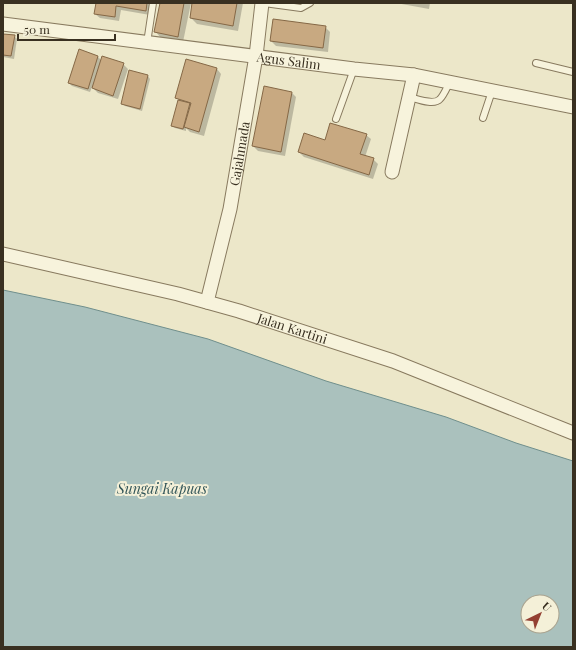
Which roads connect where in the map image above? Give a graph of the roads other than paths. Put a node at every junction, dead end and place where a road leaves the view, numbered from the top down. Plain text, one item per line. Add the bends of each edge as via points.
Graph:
1 (153, 3) edge
2 (263, 3) edge
3 (310, 3) edge
4 (3, 24) edge
5 (148, 43) junction
6 (256, 56) junction
7 (536, 63) dead end
8 (354, 69) junction
9 (573, 72) edge
10 (414, 75) junction
11 (450, 82) junction
12 (492, 91) junction
13 (409, 98) junction
14 (573, 107) edge
15 (483, 118) dead end
16 (336, 119) dead end
17 (392, 172) dead end
18 (3, 254) edge
19 (207, 302) junction
20 (573, 433) edge

1 - 5 lane
2 - 3 lane via 301,8
2 - 6 street, Gajahmada
4 - 5 street, Agus Salim
5 - 6 street, Agus Salim
6 - 8 street, Agus Salim
6 - 19 street, Gajahmada via 230,208
7 - 9 lane
8 - 10 street, Agus Salim
8 - 16 lane
10 - 11 street, Agus Salim
10 - 13 street
11 - 12 street, Agus Salim
11 - 13 lane via 437,102
12 - 14 street, Agus Salim
12 - 15 lane
13 - 17 street
18 - 19 street, Jalan Kartini
19 - 20 street, Jalan Kartini via 393,361

